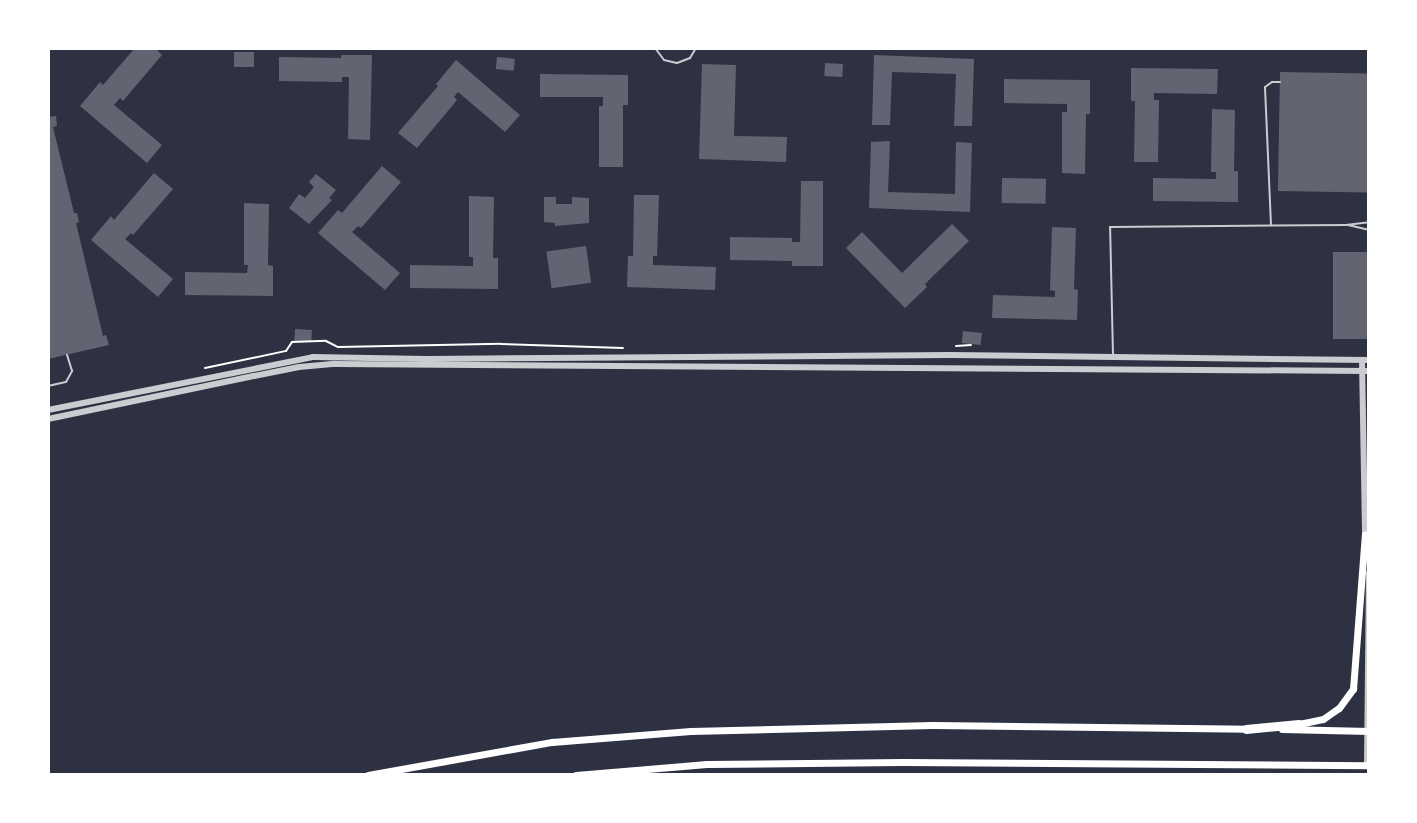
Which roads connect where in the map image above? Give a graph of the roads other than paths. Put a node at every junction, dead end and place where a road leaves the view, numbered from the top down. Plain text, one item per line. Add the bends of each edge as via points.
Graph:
1 (655, 48) edge
2 (696, 48) edge
3 (1280, 82) dead end
4 (1369, 222) edge
5 (1271, 225) junction
6 (1346, 225) junction
7 (1369, 230) edge
8 (67, 355) dead end
9 (1113, 355) junction
10 (1365, 360) edge
11 (1366, 371) edge
12 (48, 386) edge
13 (48, 410) edge
14 (48, 419) edge
15 (1365, 534) junction
16 (1369, 559) edge
17 (1369, 573) edge
18 (1299, 724) joint
19 (1245, 729) junction
20 (1367, 731) edge
21 (1368, 765) edge
22 (368, 775) edge
23 (576, 775) edge

1 - 2 lane via 664,60 677,63 690,58
3 - 5 lane via 1265,87
4 - 6 lane
5 - 6 lane
5 - 9 lane via 1110,227
6 - 7 lane
8 - 12 lane via 72,371 66,382
9 - 10 street
9 - 13 street via 314,357
10 - 11 street
11 - 14 street via 335,364 299,367
11 - 15 street
15 - 16 street
15 - 18 main road via 1353,689 1339,708 1323,719
17 - 20 street
18 - 19 highway
19 - 20 main road
19 - 22 main road via 932,724 691,731 552,742
20 - 21 street
21 - 23 main road via 707,764

